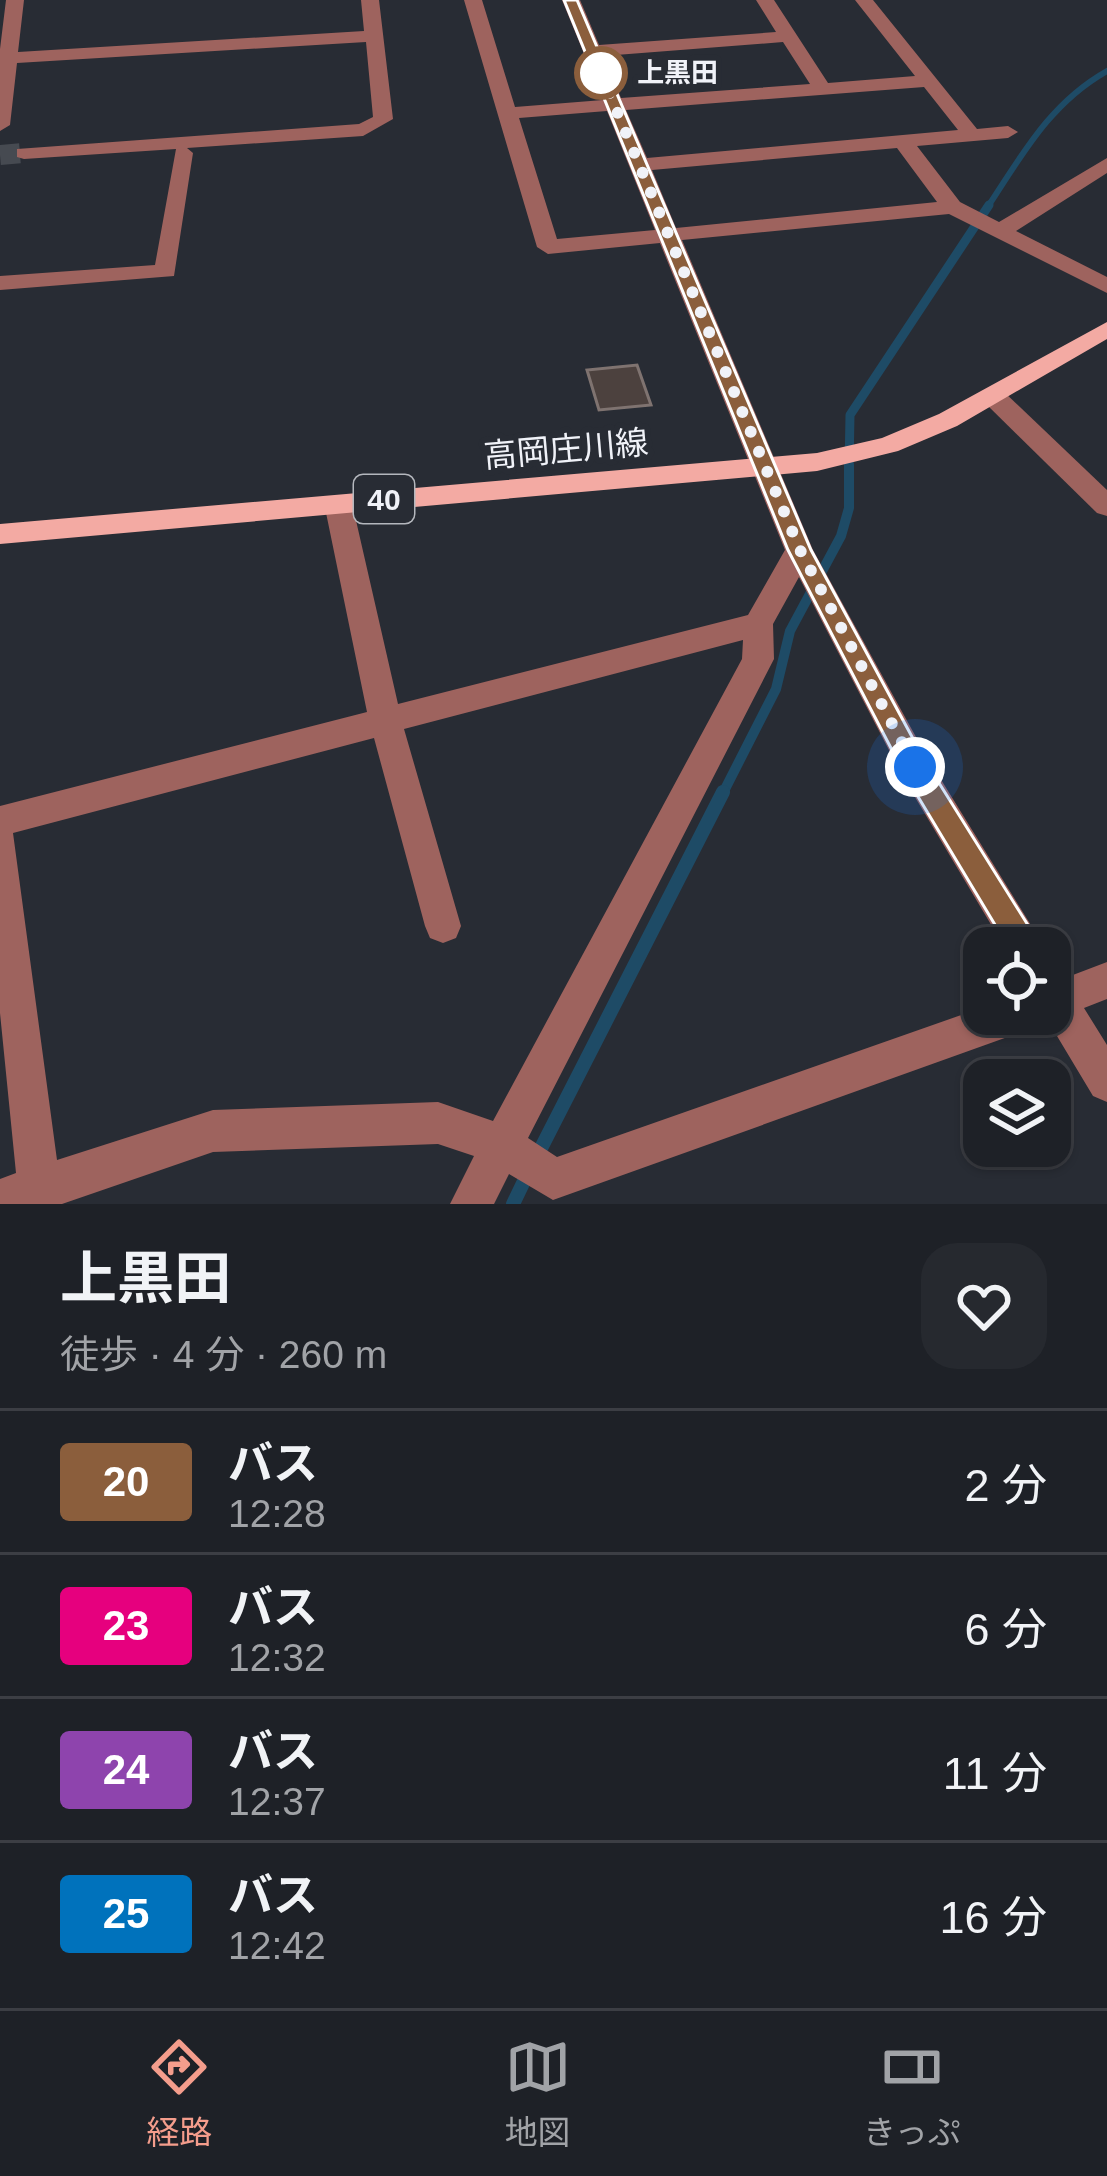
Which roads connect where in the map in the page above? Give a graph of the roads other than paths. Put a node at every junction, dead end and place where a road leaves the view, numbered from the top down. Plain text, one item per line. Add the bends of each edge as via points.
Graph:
1 (15, 0) edge
2 (370, 0) edge
3 (473, 0) edge
4 (571, 0) edge
5 (765, 0) edge
6 (864, 0) edge
7 (374, 36) junction
8 (788, 36) junction
9 (592, 51) junction
10 (10, 58) junction
11 (928, 81) junction
12 (822, 89) junction
13 (614, 104) junction
14 (507, 113) junction
15 (0, 125) edge
16 (1008, 132) dead end
17 (312, 134) junction
18 (971, 135) junction
19 (0, 142) tunnel mouth
20 (903, 142) junction
21 (183, 153) junction
22 (24, 154) tunnel mouth
23 (1107, 164) edge
24 (640, 165) junction
25 (0, 166) tunnel mouth
26 (952, 207) junction
27 (1002, 230) junction
28 (669, 235) junction
29 (0, 283) edge
30 (1107, 286) edge
31 (1107, 329) edge
32 (993, 396) junction
33 (768, 469) junction
34 (338, 503) junction
35 (1107, 506) edge
36 (0, 534) edge
37 (805, 560) junction
38 (758, 625) junction
39 (386, 723) junction
40 (0, 821) edge
41 (0, 842) edge
42 (443, 926) dead end
43 (1013, 927) edge
44 (1107, 980) edge
45 (1071, 991) edge
46 (1071, 1026) edge
47 (963, 1034) edge
48 (1107, 1082) edge
49 (509, 1149) junction
50 (26, 1197) edge
51 (471, 1204) edge

1 - 10 street
2 - 7 street
3 - 14 street
4 - 9 street
5 - 8 street
6 - 11 street
7 - 10 street
7 - 17 street via 383,119 363,130
8 - 9 street
8 - 12 street
9 - 13 street
10 - 15 street
11 - 12 street
11 - 18 street
12 - 13 street
13 - 14 street
13 - 24 street
14 - 28 street via 548,247
16 - 18 street
17 - 19 street via 293,124
17 - 21 street via 290,146
17 - 22 street
18 - 20 street
20 - 24 street
20 - 26 street
21 - 25 street
21 - 29 street via 166,271
23 - 27 street
24 - 28 street
26 - 27 street
26 - 28 street
27 - 30 street
28 - 33 street
31 - 32 main road, 高岡庄川線 / 40
32 - 33 main road, 高岡庄川線 / 40 via 889,445
32 - 35 street
33 - 34 main road, 高岡庄川線 / 40
33 - 37 street
34 - 36 main road, 高岡庄川線 / 40
34 - 39 street
37 - 38 street
37 - 43 street via 915,767
38 - 39 street
38 - 49 street via 758,659
39 - 40 street
39 - 42 street
41 - 50 street
44 - 45 street
46 - 48 street
47 - 49 street via 553,1179
49 - 50 street via 438,1123 213,1131
49 - 51 street

